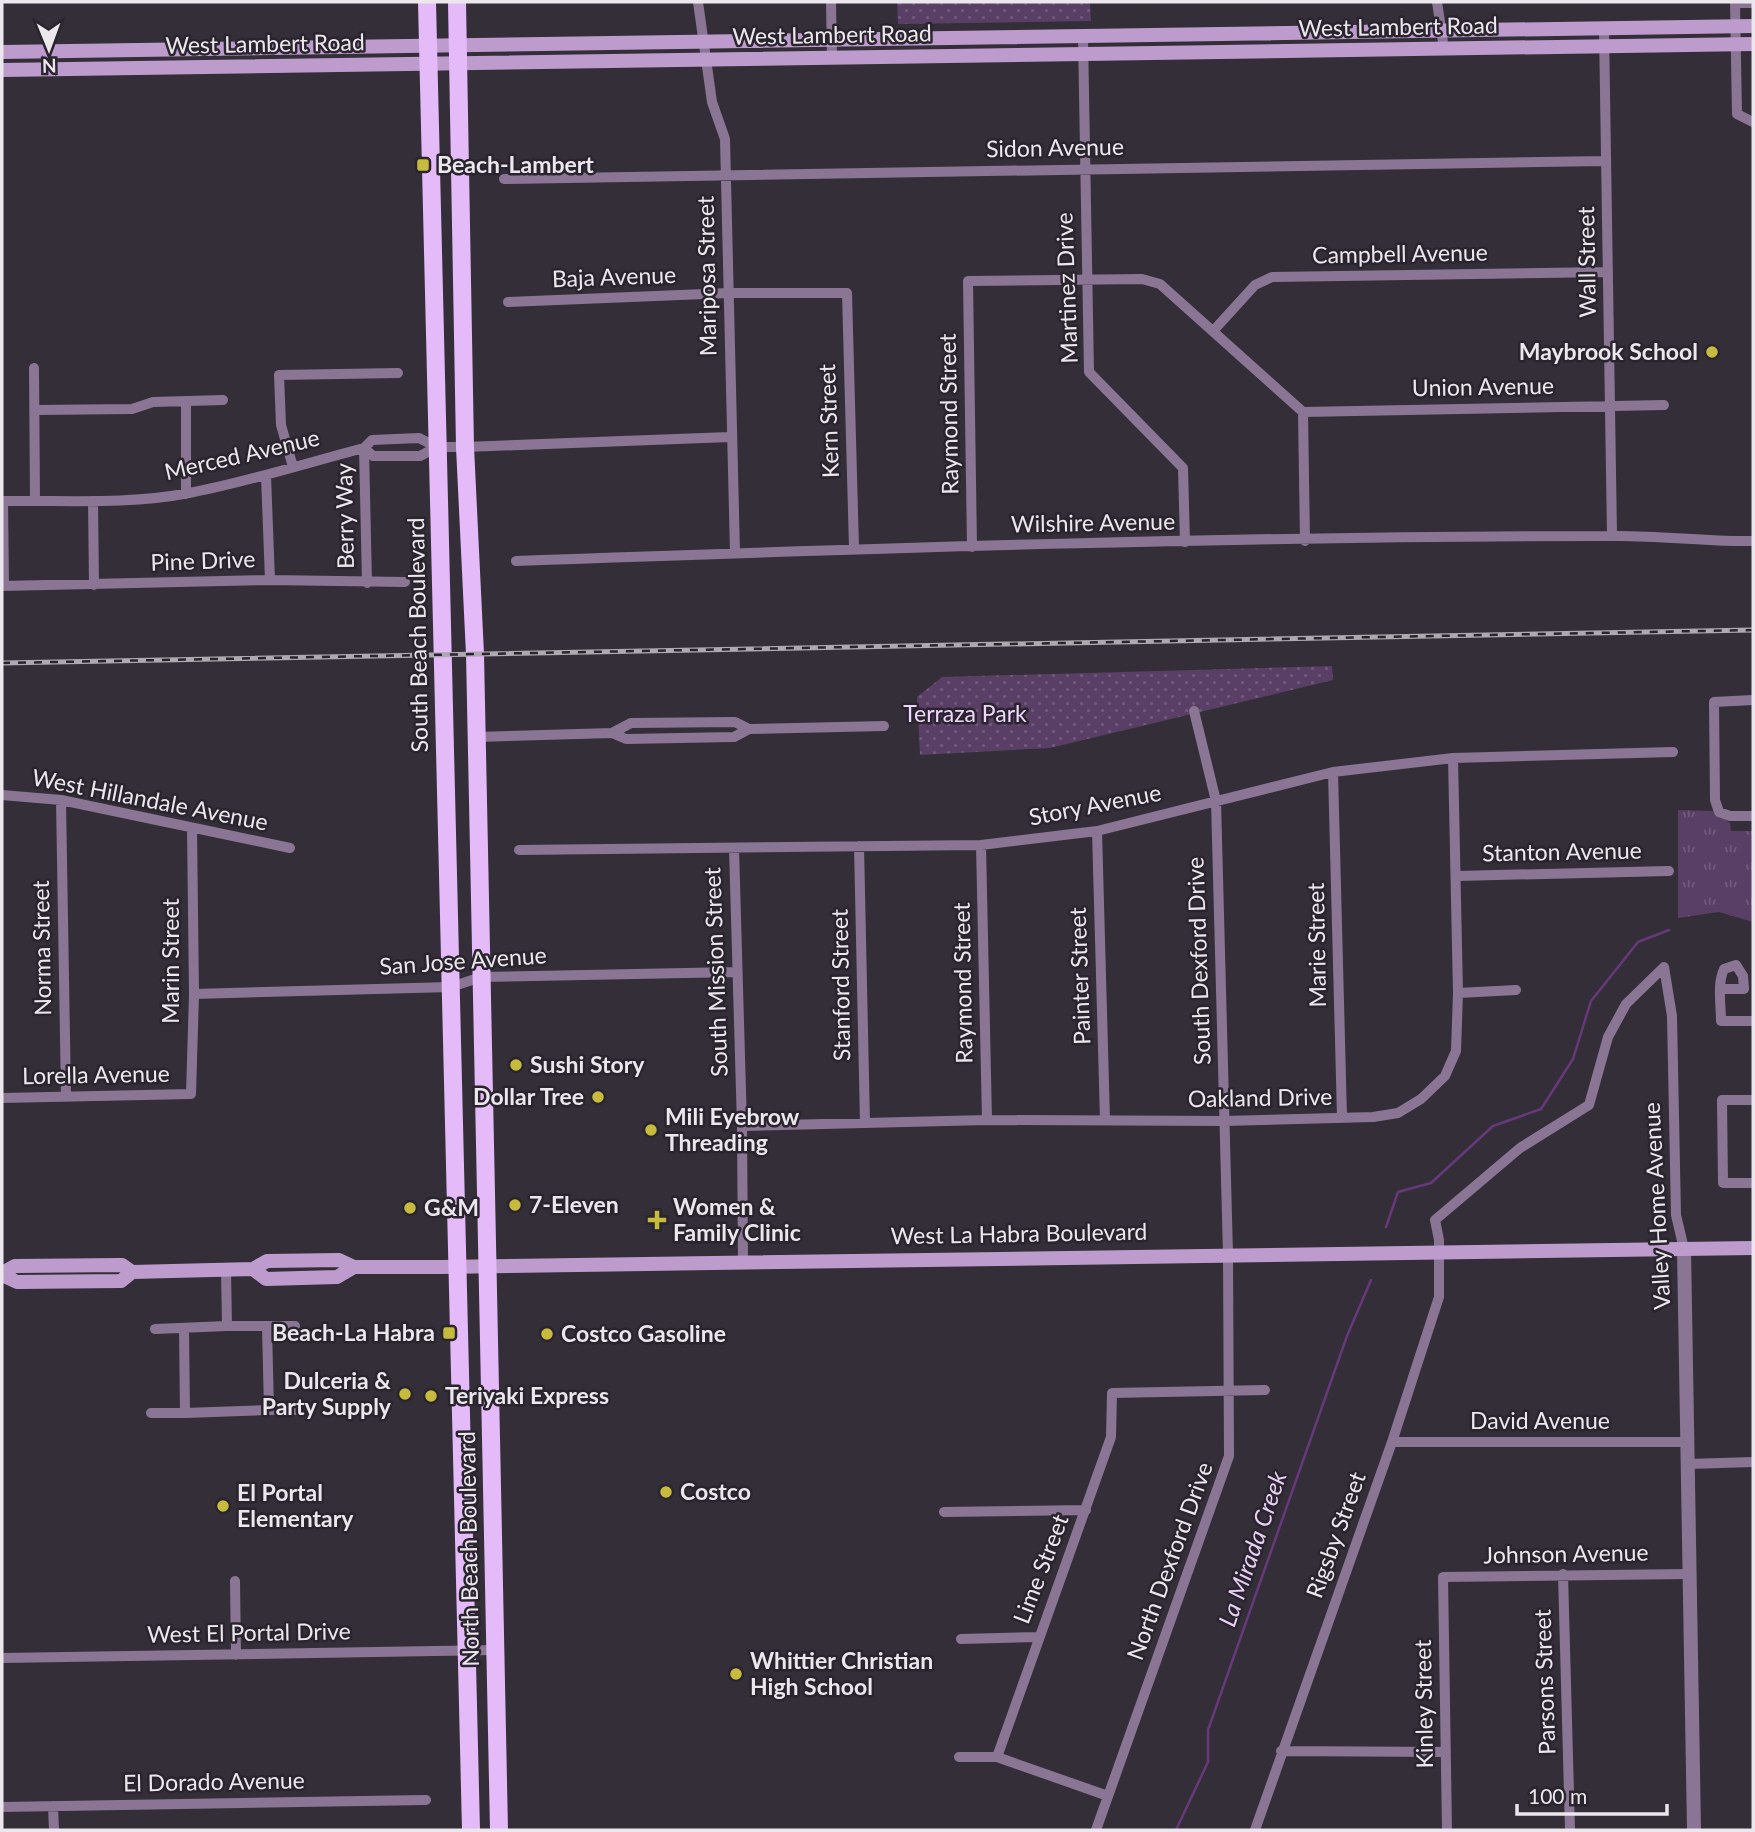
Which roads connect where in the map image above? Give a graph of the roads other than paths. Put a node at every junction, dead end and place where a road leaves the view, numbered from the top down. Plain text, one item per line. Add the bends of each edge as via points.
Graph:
1 (427, 2) edge
2 (457, 2) edge
3 (698, 2) edge
4 (831, 2) edge
5 (1437, 2) edge
6 (1735, 2) edge
7 (1753, 2) edge
8 (1735, 26) junction
9 (1753, 26) edge
10 (1604, 29) junction
11 (1441, 32) junction
12 (1083, 37) junction
13 (832, 39) junction
14 (703, 41) junction
15 (429, 44) junction
16 (1735, 44) junction
17 (1753, 44) edge
18 (458, 45) junction
19 (1605, 46) junction
20 (1444, 49) junction
21 (2, 52) edge
22 (1083, 54) junction
23 (832, 58) junction
24 (707, 60) junction
25 (430, 65) junction
26 (459, 65) junction
27 (2, 70) edge
28 (1753, 122) edge
29 (1606, 162) junction
30 (1085, 168) junction
31 (726, 174) junction
32 (504, 179) dead end
33 (1608, 272) junction
34 (1087, 280) junction
35 (729, 293) junction
36 (846, 293) joint
37 (508, 302) dead end
38 (1214, 330) junction
39 (34, 368) dead end
40 (398, 373) dead end
41 (223, 400) dead end
42 (186, 401) junction
43 (1664, 405) dead end
44 (1611, 406) junction
45 (36, 410) junction
46 (1303, 412) junction
47 (730, 437) junction
48 (437, 447) junction
49 (465, 447) junction
50 (364, 448) junction
51 (293, 467) junction
52 (267, 476) junction
53 (186, 494) junction
54 (2, 501) edge
55 (35, 501) junction
56 (93, 501) junction
57 (1612, 536) junction
58 (1305, 541) junction
59 (1753, 541) edge
60 (1185, 542) junction
61 (972, 547) junction
62 (854, 548) junction
63 (735, 553) junction
64 (516, 561) dead end
65 (270, 580) junction
66 (405, 582) dead end
67 (367, 583) junction
68 (94, 585) junction
69 (3, 586) edge
70 (1753, 701) edge
71 (1194, 710) dead end
72 (884, 726) dead end
73 (476, 737) junction
74 (1673, 752) dead end
75 (1452, 758) junction
76 (1333, 772) junction
77 (2, 795) edge
78 (61, 800) junction
79 (1216, 801) junction
80 (1753, 816) edge
81 (191, 828) junction
82 (1097, 831) junction
83 (981, 845) junction
84 (859, 846) junction
85 (290, 848) dead end
86 (734, 848) junction
87 (519, 850) dead end
88 (1669, 871) dead end
89 (1457, 876) junction
90 (736, 972) junction
91 (481, 977) junction
92 (452, 987) junction
93 (1721, 989) dead end
94 (1517, 990) dead end
95 (1458, 993) junction
96 (194, 995) junction
97 (1753, 1021) edge
98 (191, 1094) joint
99 (66, 1096) junction
100 (2, 1098) edge
101 (1753, 1100) edge
102 (1342, 1117) junction
103 (987, 1120) junction
104 (1105, 1120) junction
105 (1224, 1121) junction
106 (865, 1123) junction
107 (742, 1126) junction
108 (1753, 1183) edge
109 (1753, 1248) edge
110 (1684, 1249) junction
111 (1440, 1251) junction
112 (1228, 1254) junction
113 (743, 1262) junction
114 (457, 1266) junction
115 (486, 1266) junction
116 (226, 1270) junction
117 (2, 1274) edge
118 (227, 1326) junction
119 (295, 1326) dead end
120 (267, 1327) junction
121 (184, 1328) junction
122 (155, 1329) dead end
123 (1231, 1390) junction
124 (1265, 1390) dead end
125 (269, 1410) junction
126 (298, 1410) dead end
127 (151, 1413) dead end
128 (185, 1413) junction
129 (1392, 1442) junction
130 (1687, 1442) junction
131 (1753, 1462) edge
132 (1688, 1464) junction
133 (1086, 1510) junction
134 (944, 1512) dead end
135 (1563, 1574) junction
136 (1689, 1574) junction
137 (1443, 1577) joint
138 (235, 1581) dead end
139 (1038, 1637) junction
140 (961, 1639) dead end
141 (467, 1650) junction
142 (496, 1650) junction
143 (236, 1655) junction
144 (2, 1658) edge
145 (1281, 1751) junction
146 (1446, 1752) junction
147 (959, 1757) dead end
148 (997, 1757) junction
149 (1108, 1796) junction
150 (426, 1800) dead end
151 (53, 1806) junction
152 (2, 1807) edge
153 (54, 1830) edge
154 (471, 1830) edge
155 (499, 1830) edge
156 (1096, 1830) edge
157 (1255, 1830) edge
158 (1447, 1830) edge
159 (1570, 1830) edge
160 (1694, 1830) edge

1 - 15 main road, South Beach Boulevard
2 - 18 main road
3 - 14 street, Mariposa Street
4 - 13 street
5 - 11 street
6 - 7 street
6 - 8 street
8 - 9 main road, West Lambert Road
8 - 10 main road, West Lambert Road
8 - 16 street
10 - 11 main road, West Lambert Road
10 - 19 street, Wall Street
11 - 12 main road, West Lambert Road
11 - 20 street
12 - 13 main road, West Lambert Road
12 - 22 street, Martinez Drive
13 - 14 main road, West Lambert Road
13 - 23 street
14 - 18 main road, West Lambert Road
14 - 24 street, Mariposa Street
15 - 18 main road, West Lambert Road
15 - 21 main road, West Lambert Road
15 - 25 main road, South Beach Boulevard
16 - 17 main road, West Lambert Road
16 - 19 main road, West Lambert Road
16 - 28 street via 1737,114
18 - 26 main road
19 - 20 main road, West Lambert Road
19 - 29 street, Wall Street
20 - 22 main road, West Lambert Road
22 - 23 main road, West Lambert Road
22 - 30 street, Martinez Drive
23 - 24 main road, West Lambert Road
24 - 26 main road, West Lambert Road
24 - 31 street, Mariposa Street via 712,102 725,139
25 - 26 main road, West Lambert Road
25 - 27 main road, West Lambert Road
25 - 48 main road, South Beach Boulevard
26 - 49 main road
29 - 30 street, Sidon Avenue
29 - 33 street, Wall Street
30 - 31 street, Sidon Avenue
30 - 34 street, Martinez Drive
31 - 32 street, Sidon Avenue
31 - 35 street, Mariposa Street
33 - 38 street, Campbell Avenue via 1272,277 1255,285
33 - 44 street, Wall Street
34 - 38 street via 1142,279 1160,284
34 - 60 street, Martinez Drive via 1088,372 1183,468
34 - 61 street, Raymond Street via 968,281
35 - 36 street, Baja Avenue
35 - 37 street, Baja Avenue
35 - 47 street, Mariposa Street
36 - 62 street, Kern Street
38 - 46 street
39 - 45 street
40 - 51 street via 279,375 281,425
41 - 42 street
42 - 45 street via 153,401 132,409
42 - 53 street
43 - 44 street, Union Avenue
44 - 46 street, Union Avenue
44 - 57 street, Wall Street
45 - 55 street
46 - 58 street
47 - 49 street, Merced Avenue
47 - 63 street, Mariposa Street
48 - 49 street, Merced Avenue
48 - 50 street, Merced Avenue via 420,456 373,456
48 - 50 street, Merced Avenue via 419,438 372,440
48 - 92 main road, South Beach Boulevard
49 - 73 main road
50 - 51 street, Merced Avenue
50 - 67 street, Berry Way
51 - 52 street, Merced Avenue
52 - 53 street, Merced Avenue
52 - 65 street
53 - 56 street, Merced Avenue
54 - 55 street, Merced Avenue
54 - 69 street
55 - 56 street, Merced Avenue
56 - 68 street
57 - 58 street, Wilshire Avenue
57 - 59 street, Wilshire Avenue
58 - 60 street, Wilshire Avenue
60 - 61 street, Wilshire Avenue
61 - 62 street, Wilshire Avenue
62 - 63 street, Wilshire Avenue
63 - 64 street, Wilshire Avenue
65 - 67 street, Pine Drive
65 - 68 street, Pine Drive
66 - 67 street, Pine Drive
68 - 69 street, Pine Drive
70 - 80 street via 1714,702 1719,812
71 - 79 street, South Dexford Drive
72 - 73 street via 749,729 734,737 626,739 612,733
73 - 91 main road
74 - 75 street, Story Avenue
75 - 76 street, Story Avenue
75 - 89 street, Oakland Drive
76 - 79 street, Story Avenue
76 - 102 street, Marie Street
77 - 78 street, West Hillandale Avenue
78 - 81 street, West Hillandale Avenue
78 - 99 street, Norma Street
79 - 82 street, Story Avenue
79 - 105 street, South Dexford Drive
81 - 85 street, West Hillandale Avenue
81 - 96 street, Marin Street
82 - 83 street, Story Avenue
82 - 104 street, Painter Street
83 - 84 street, Story Avenue
83 - 103 street, Raymond Street
84 - 86 street, Story Avenue
84 - 106 street, Stanford Street
86 - 87 street, Story Avenue
86 - 90 street, South Mission Street
88 - 89 street, Stanton Avenue
89 - 95 street, Oakland Drive
90 - 91 street, San Jose Avenue
90 - 107 street, South Mission Street
91 - 92 street, San Jose Avenue
91 - 115 main road
92 - 96 street, San Jose Avenue
92 - 114 main road, South Beach Boulevard
93 - 97 street via 1721,1021
94 - 95 street
95 - 102 street, Oakland Drive via 1456,1051 1445,1076 1422,1099 1398,1113
96 - 98 street, Marin Street
98 - 99 street, Lorella Avenue
99 - 100 street, Lorella Avenue
101 - 108 street via 1721,1100 1723,1183
102 - 105 street, Oakland Drive
103 - 104 street, Oakland Drive
103 - 106 street, Oakland Drive
104 - 105 street, Oakland Drive
105 - 112 street, South Dexford Drive
106 - 107 street, Oakland Drive
107 - 113 street, South Mission Street
109 - 110 main road, West La Habra Boulevard
110 - 111 main road, West La Habra Boulevard
110 - 111 street, Valley Home Avenue via 1676,1215 1672,1016 1664,967 1626,1004 1608,1037 1589,1105 1520,1148 1448,1208 1434,1224
110 - 130 street, Valley Home Avenue
111 - 112 main road, West La Habra Boulevard
111 - 129 street, Rigsby Street via 1440,1297
112 - 113 main road, West La Habra Boulevard
112 - 123 street, North Dexford Drive
113 - 115 main road, West La Habra Boulevard
114 - 115 main road, West La Habra Boulevard
114 - 116 main road, West La Habra Boulevard via 354,1267 337,1276 266,1279 253,1269
114 - 141 main road, North Beach Boulevard
115 - 142 main road, North Beach Boulevard
116 - 117 main road, West La Habra Boulevard via 132,1272 121,1281 17,1282
116 - 118 street
118 - 120 street
118 - 121 street
119 - 120 street
120 - 125 street
121 - 122 street
121 - 128 street
123 - 124 street
123 - 133 street, Lime Street via 1112,1393 1111,1437
123 - 149 street, North Dexford Drive via 1229,1456
125 - 126 street
125 - 128 street
127 - 128 street
129 - 130 street, David Avenue
129 - 145 street, Rigsby Street
130 - 132 street, Valley Home Avenue
131 - 132 street
132 - 136 street, Valley Home Avenue
133 - 134 street
133 - 139 street, Lime Street
135 - 136 street, Johnson Avenue
135 - 137 street, Johnson Avenue
135 - 159 street, Parsons Street
136 - 160 street, Valley Home Avenue
137 - 146 street, Kinley Street
138 - 143 street
139 - 140 street
139 - 148 street, Lime Street
141 - 142 street, West El Portal Drive
141 - 143 street, West El Portal Drive
141 - 154 main road, North Beach Boulevard
142 - 155 main road, North Beach Boulevard
143 - 144 street, West El Portal Drive
145 - 146 street
145 - 157 street, Rigsby Street
146 - 158 street, Kinley Street
147 - 148 street
148 - 149 street
149 - 156 street, North Dexford Drive
150 - 151 street, El Dorado Avenue
151 - 152 street, El Dorado Avenue
151 - 153 street

